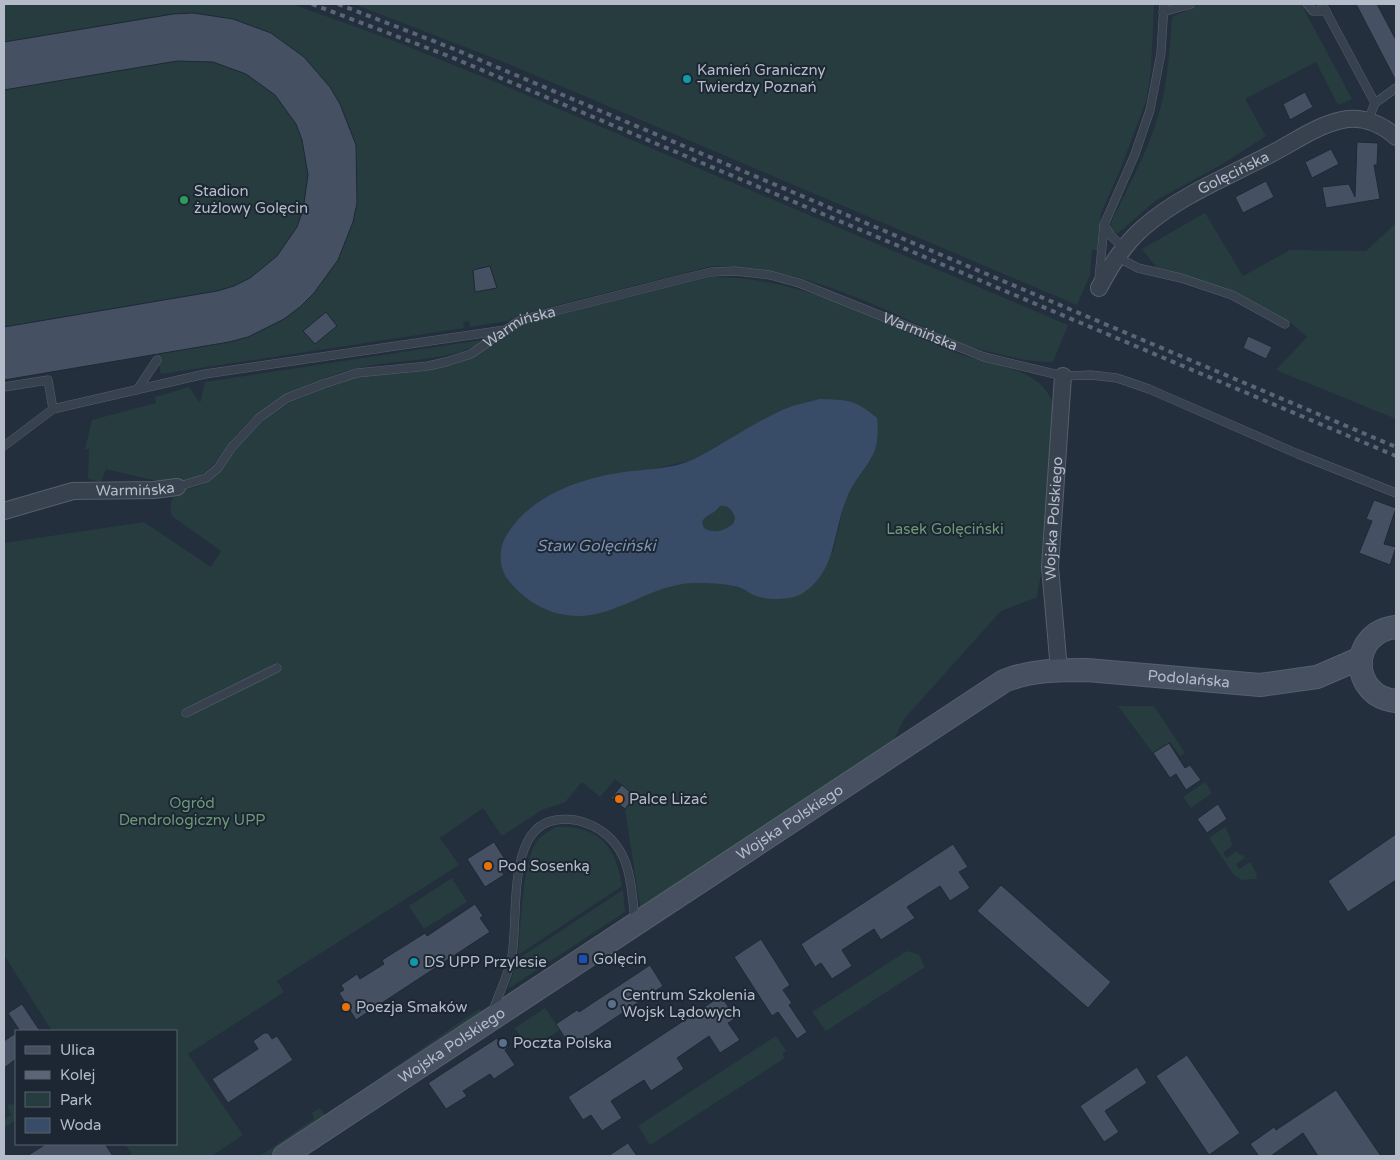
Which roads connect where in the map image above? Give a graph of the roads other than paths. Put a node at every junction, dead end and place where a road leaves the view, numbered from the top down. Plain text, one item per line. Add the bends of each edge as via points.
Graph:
1 (1164, 4) edge
2 (1191, 4) edge
3 (1307, 4) edge
4 (1324, 8) edge
5 (1164, 12) junction
6 (1396, 88) edge
7 (1375, 103) junction
8 (1368, 121) junction
9 (1396, 137) edge
10 (1104, 225) junction
11 (1121, 252) junction
12 (1099, 288) joint
13 (1285, 324) dead end
14 (505, 330) junction
15 (157, 360) dead end
16 (1063, 376) junction
17 (4, 387) edge
18 (137, 390) junction
19 (54, 409) junction
20 (4, 446) edge
21 (176, 487) joint
22 (1396, 493) edge
23 (4, 511) edge
24 (1396, 627) edge
25 (1361, 658) junction
26 (277, 668) dead end
27 (1059, 670) junction
28 (1316, 677) junction
29 (1365, 682) junction
30 (1396, 701) edge
31 (186, 713) dead end
32 (636, 925) junction
33 (490, 1020) junction
34 (284, 1156) edge

1 - 5 lane
2 - 5 lane
3 - 4 lane via 1313,12
4 - 7 lane
5 - 10 lane via 1150,110
6 - 7 lane
7 - 8 lane
8 - 9 street, Golęcińska
8 - 11 street, Golęcińska via 1339,120 1170,208 1143,227
10 - 11 lane
10 - 12 lane
11 - 12 street, Golęcińska
11 - 13 lane via 1138,268 1181,278 1232,296
14 - 16 lane, Warmińska via 520,320 616,294 711,272 735,272 799,283 964,350
14 - 18 lane via 205,374
14 - 21 lane, Warmińska via 471,354 446,362 357,373 287,398 259,418 206,478
15 - 18 lane
16 - 22 lane, Warmińska via 1117,378 1149,389
16 - 27 street, Wojska Polskiego via 1050,567
17 - 19 lane via 48,380
18 - 19 lane
19 - 20 lane
21 - 23 street, Warmińska via 72,491
24 - 25 street via 1378,632 1370,639
25 - 28 street, Podolańska
25 - 29 street
26 - 31 lane
27 - 28 street, Podolańska via 1260,685
27 - 32 street, Wojska Polskiego via 1021,674 1004,681
28 - 29 street, Podolańska
29 - 30 street via 1380,697
32 - 33 street, Wojska Polskiego
32 - 33 lane via 626,862 614,840 594,827 568,818 548,821 536,828 522,857 512,961
33 - 34 street, Wojska Polskiego

